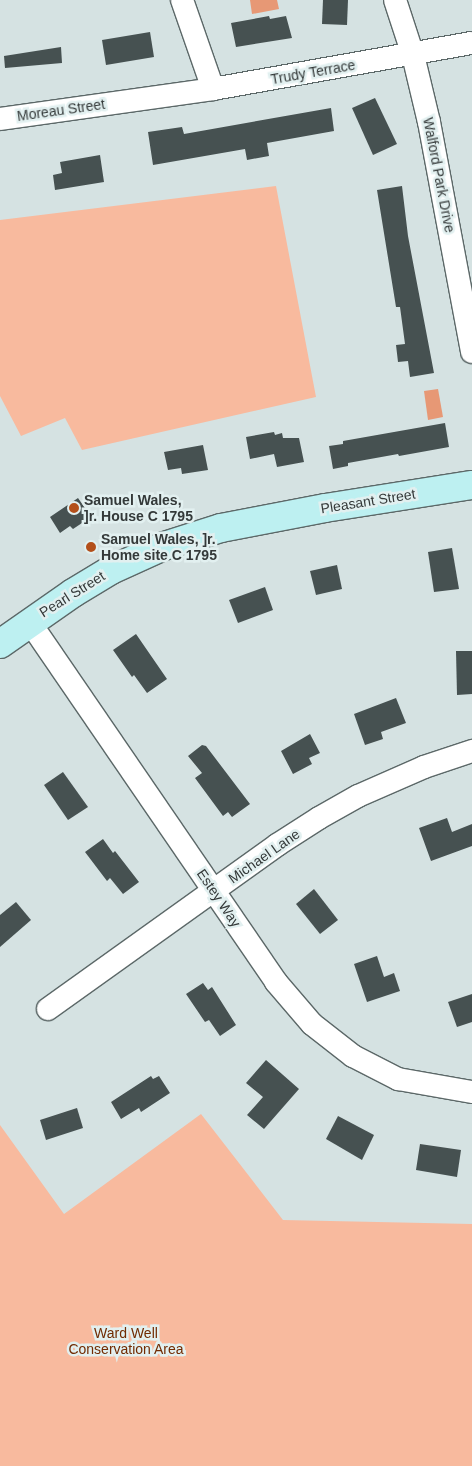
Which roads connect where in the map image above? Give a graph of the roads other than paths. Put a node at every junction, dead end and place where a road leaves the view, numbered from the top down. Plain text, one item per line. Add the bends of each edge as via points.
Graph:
1 (182, 0) edge
2 (395, 0) edge
3 (472, 42) edge
4 (413, 55) junction
5 (213, 89) junction
6 (122, 102) joint
7 (0, 119) edge
8 (472, 352) edge
9 (472, 485) edge
10 (264, 520) joint
11 (29, 621) junction
12 (0, 644) edge
13 (472, 751) edge
14 (214, 891) junction
15 (48, 1008) dead end
16 (472, 1092) edge

1 - 5 street
2 - 4 street, Walford Park Drive
3 - 4 street, Trudy Terrace
4 - 5 street, Trudy Terrace
4 - 8 street, Walford Park Drive via 429,122
5 - 6 street, Trudy Terrace
6 - 7 street, Moreau Street
9 - 10 main road, Pleasant Street
10 - 11 main road, Pearl Street via 221,528 164,546 111,570
11 - 12 main road, Pearl Street
11 - 14 street, Estey Way
13 - 14 street, Michael Lane via 424,767 358,796 277,845
14 - 15 street, Michael Lane
14 - 16 street, Estey Way via 276,982 319,1029 353,1056 398,1079

